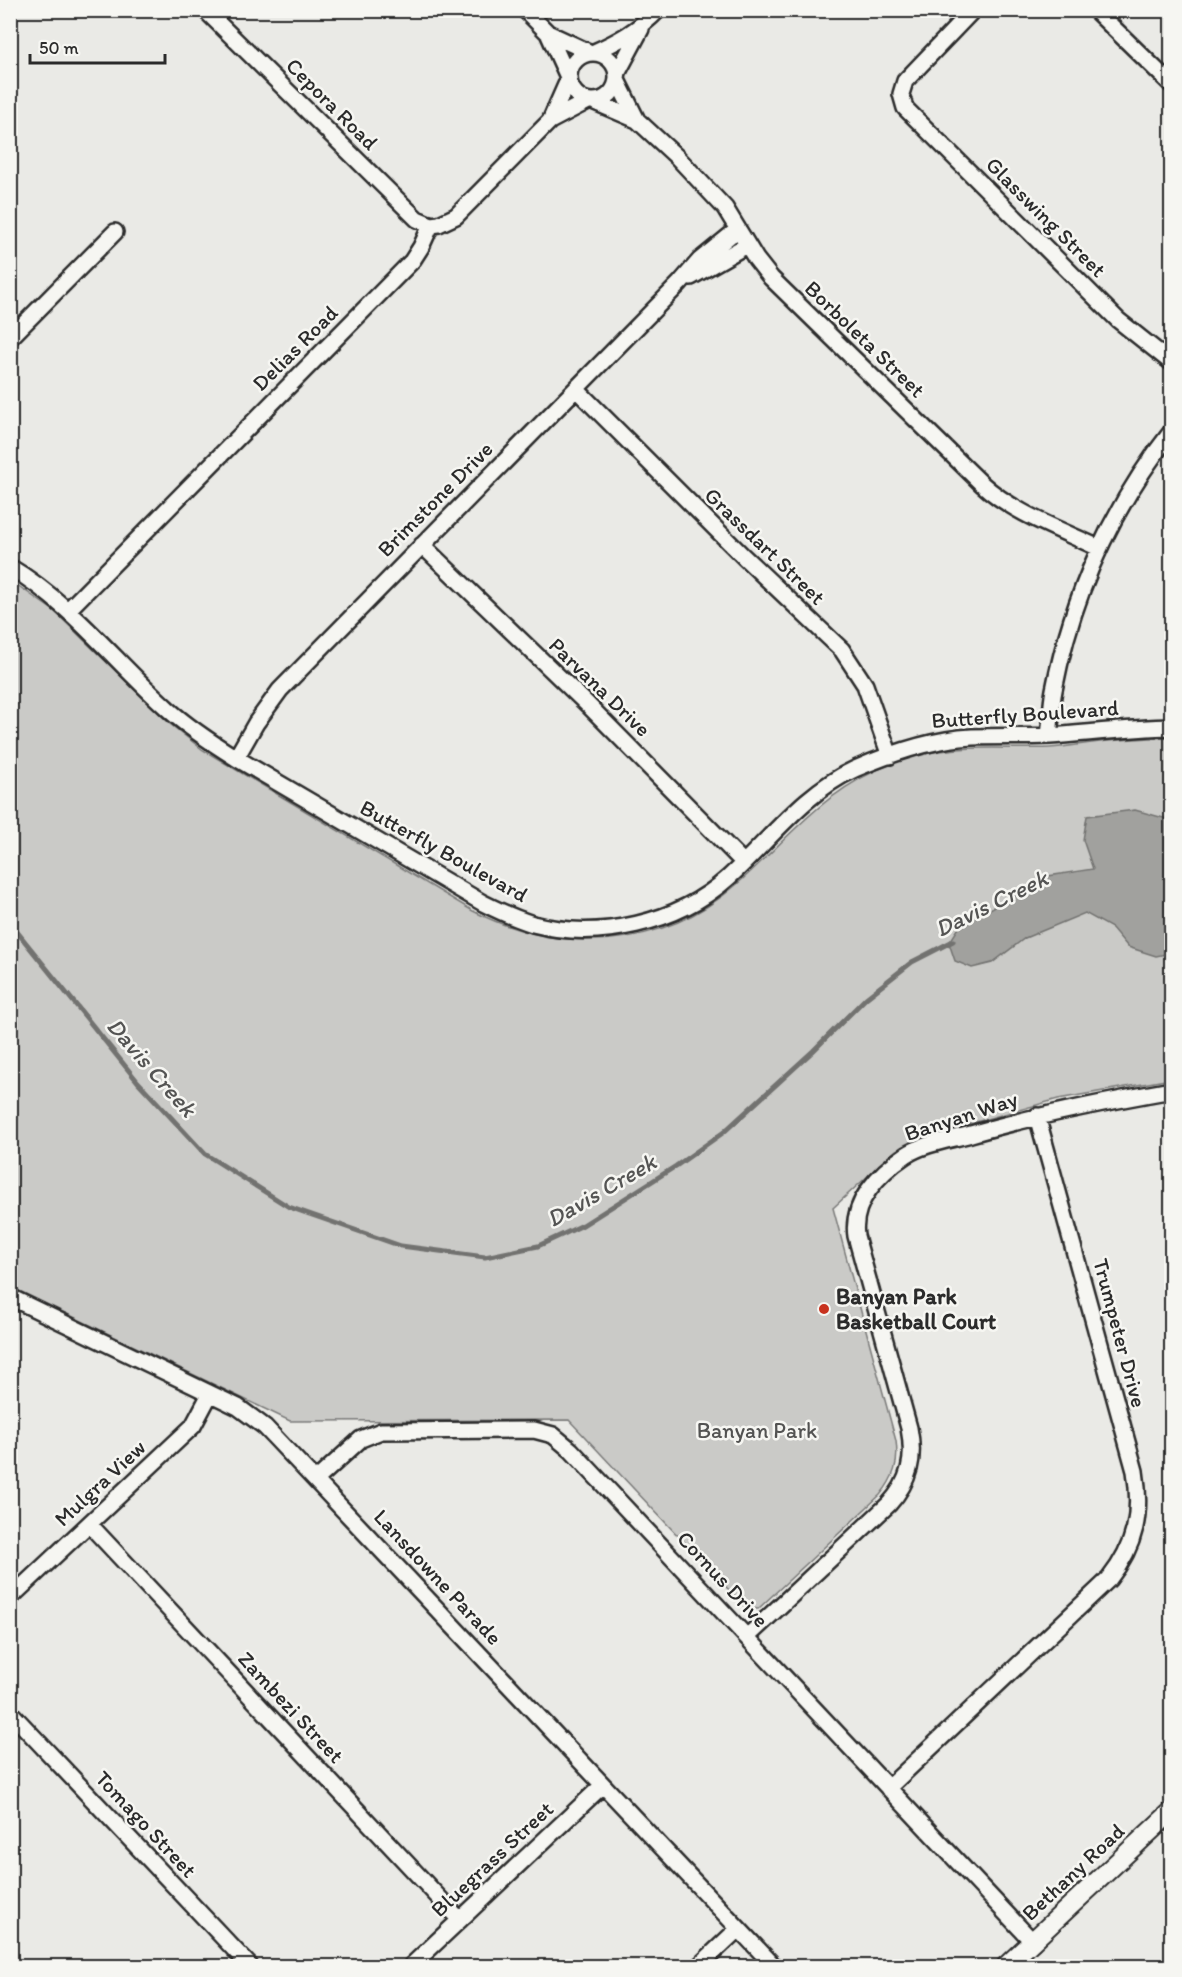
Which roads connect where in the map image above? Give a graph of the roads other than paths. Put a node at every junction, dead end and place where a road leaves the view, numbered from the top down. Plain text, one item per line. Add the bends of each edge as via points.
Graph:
1 (206, 10) edge
2 (525, 10) edge
3 (658, 10) edge
4 (973, 10) edge
5 (1095, 10) edge
6 (643, 26) junction
7 (548, 33) junction
8 (592, 53) junction
9 (569, 77) junction
10 (617, 79) junction
11 (1172, 85) edge
12 (591, 101) junction
13 (637, 120) junction
14 (550, 121) junction
15 (430, 225) junction
16 (738, 228) junction
17 (115, 232) dead end
18 (747, 245) junction
19 (680, 283) junction
20 (10, 338) edge
21 (1172, 363) edge
22 (576, 389) junction
23 (1172, 431) edge
24 (422, 545) junction
25 (1099, 548) junction
26 (10, 567) edge
27 (68, 610) junction
28 (1172, 727) edge
29 (1049, 736) junction
30 (890, 756) junction
31 (236, 758) junction
32 (744, 863) junction
33 (1172, 1090) edge
34 (1037, 1116) junction
35 (10, 1297) edge
36 (210, 1394) junction
37 (316, 1480) junction
38 (88, 1524) junction
39 (10, 1598) edge
40 (747, 1637) junction
41 (10, 1712) edge
42 (603, 1785) junction
43 (888, 1788) junction
44 (1172, 1811) edge
45 (460, 1920) junction
46 (738, 1929) junction
47 (1033, 1942) junction
48 (249, 1966) edge
49 (411, 1966) edge
50 (699, 1966) edge
51 (774, 1966) edge
52 (1006, 1966) edge

1 - 15 street, Cepora Road via 417,219
2 - 7 street
3 - 6 street
4 - 21 street, Glasswing Street via 909,76 901,94 905,108 1118,320
5 - 11 street
6 - 8 street
6 - 10 street
7 - 8 street
7 - 9 street
8 - 9 street via 574,62
8 - 10 street via 613,64
9 - 12 street via 573,92
9 - 14 street
10 - 12 street via 606,98
10 - 13 street, Borboleta Street
12 - 13 street, Borboleta Street
12 - 14 street
13 - 16 street, Borboleta Street via 702,183
14 - 15 street via 456,216
15 - 27 street, Delias Road via 412,261
16 - 18 street, Borboleta Street
16 - 19 street, Brimstone Drive
17 - 20 street
18 - 19 street, Brimstone Drive
18 - 25 street, Borboleta Street via 771,278 994,495
19 - 22 street, Brimstone Drive
22 - 24 street, Brimstone Drive
22 - 30 street, Grassdart Street via 842,650 865,685
23 - 25 street via 1139,477
24 - 31 street, Brimstone Drive via 280,690
24 - 32 street, Parvana Drive
25 - 29 street via 1065,641 1053,693
26 - 27 street, Butterfly Boulevard
27 - 31 street, Butterfly Boulevard via 167,708
28 - 29 street, Butterfly Boulevard
29 - 30 street, Butterfly Boulevard via 971,737 917,745
30 - 32 street, Butterfly Boulevard via 854,770 820,791
31 - 32 street, Butterfly Boulevard via 483,903 542,926 592,930 654,919 705,896
33 - 34 street, Banyan Way
34 - 40 street, Banyan Way via 916,1150 897,1162 861,1201 855,1219 856,1236 909,1428 910,1469 889,1504
34 - 43 street, Trumpeter Drive via 1135,1471 1137,1522 1132,1541 1109,1579
35 - 36 street, Lansdowne Parade
36 - 37 street, Lansdowne Parade via 238,1407 265,1427
36 - 38 street, Mulgra View via 194,1426
37 - 40 street, Cornus Drive via 361,1438 381,1431 545,1432 571,1450
37 - 42 street, Lansdowne Parade
38 - 39 street, Mulgra View
38 - 45 street, Zambezi Street
40 - 43 street, Cornus Drive
41 - 48 street, Tomago Street
42 - 45 street, Bluegrass Street
42 - 46 street, Lansdowne Parade
43 - 47 street, Cornus Drive
44 - 47 street, Bethany Road
45 - 49 street, Bluegrass Street
46 - 50 street
46 - 51 street, Lansdowne Parade
47 - 52 street, Bethany Road

